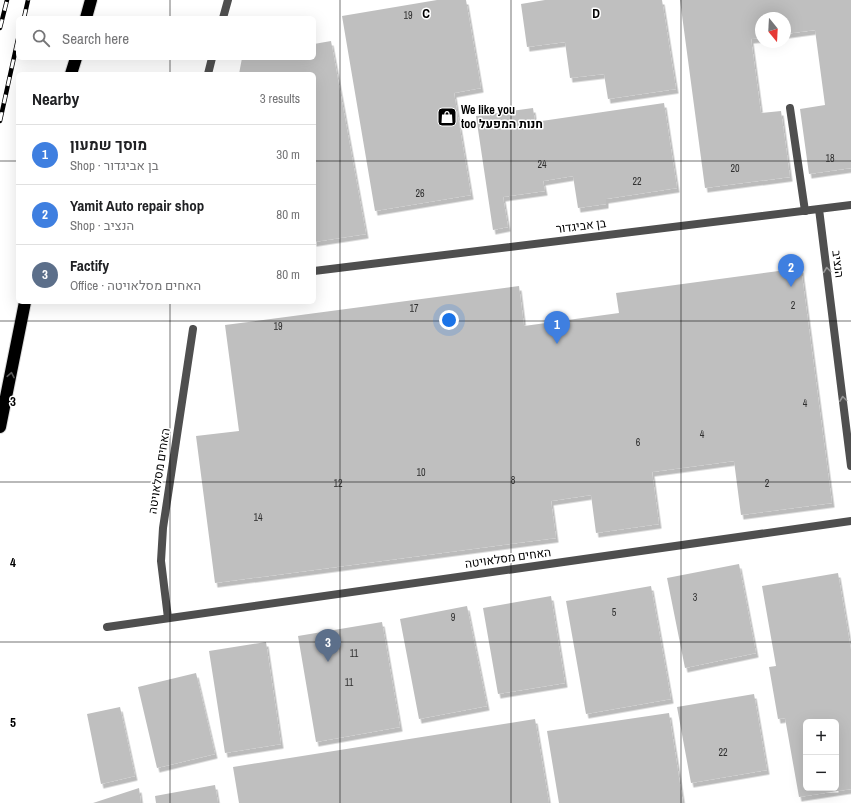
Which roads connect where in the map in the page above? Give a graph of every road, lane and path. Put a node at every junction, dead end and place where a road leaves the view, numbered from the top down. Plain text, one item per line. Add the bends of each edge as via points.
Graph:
1 (91, 0) edge
2 (228, 0) edge
3 (87, 16) edge
4 (224, 16) edge
5 (76, 60) edge
6 (212, 60) edge
7 (72, 72) edge
8 (208, 72) edge
9 (790, 108) dead end
10 (851, 205) edge
11 (819, 208) junction
12 (805, 210) junction
13 (316, 271) edge
14 (25, 304) edge
15 (193, 329) dead end
16 (0, 427) edge
17 (851, 466) edge
18 (851, 521) edge
19 (168, 618) junction
20 (107, 627) dead end

1 - 3 highway
2 - 4 street
5 - 7 highway
6 - 8 street
9 - 12 street
10 - 11 street, בן אביגדור
11 - 12 street, בן אביגדור
17 -> 11 street, הנציב
12 - 13 street, בן אביגדור
16 -> 14 highway
15 - 19 street, האחים מסלאויטה via 163,528 161,561
18 - 19 street, האחים מסלאויטה
19 - 20 street, האחים מסלאויטה

